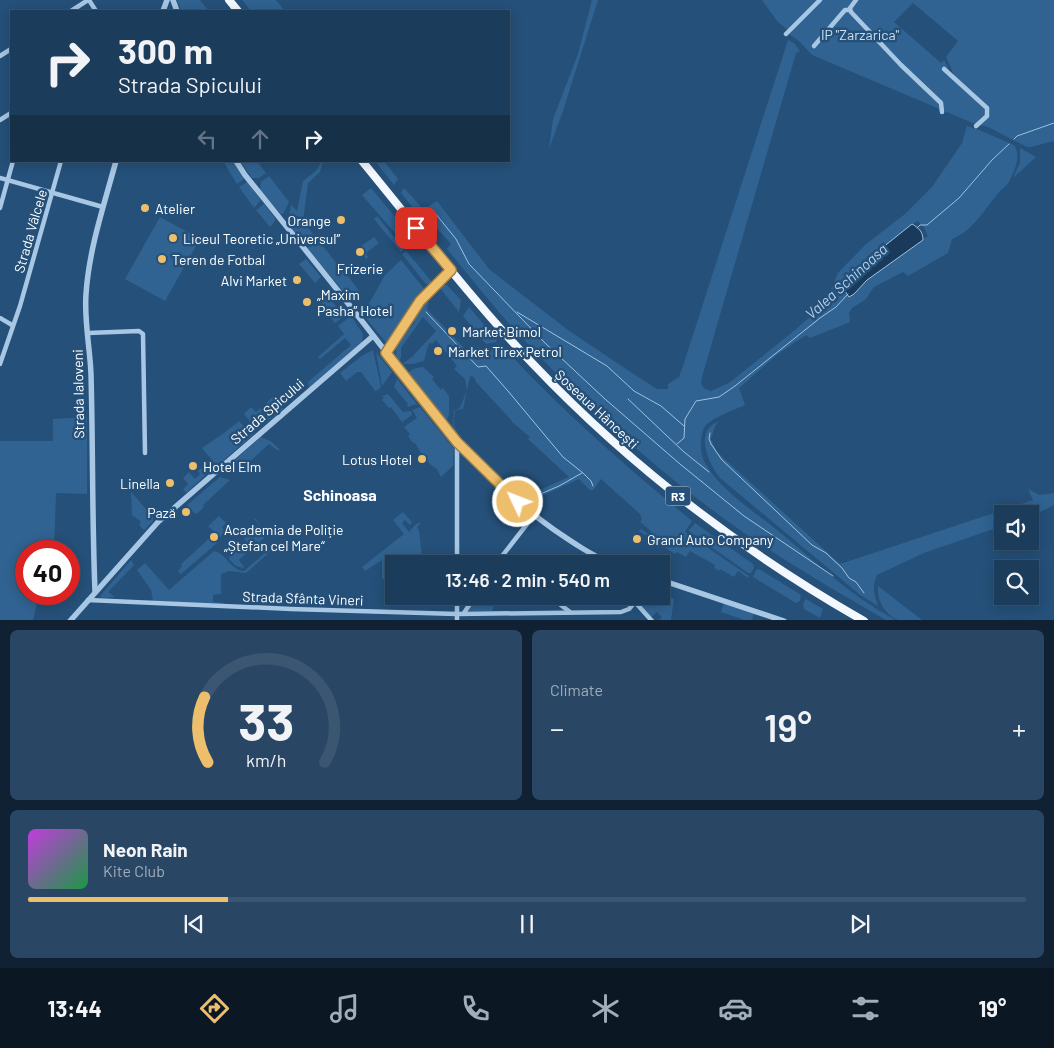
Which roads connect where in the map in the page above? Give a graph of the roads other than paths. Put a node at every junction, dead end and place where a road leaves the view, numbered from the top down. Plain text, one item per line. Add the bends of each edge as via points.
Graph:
1 (89, 0) edge
2 (229, 0) edge
3 (820, 0) edge
4 (856, 0) edge
5 (73, 10) edge
6 (237, 10) edge
7 (850, 10) junction
8 (786, 34) dead end
9 (814, 46) dead end
10 (944, 69) dead end
11 (942, 112) dead end
12 (976, 126) dead end
13 (13, 162) edge
14 (61, 162) edge
15 (116, 162) edge
16 (237, 162) edge
17 (363, 162) edge
18 (0, 178) edge
19 (8, 180) junction
20 (52, 193) junction
21 (0, 208) edge
22 (103, 208) junction
23 (451, 270) junction
24 (0, 318) edge
25 (12, 325) junction
26 (88, 333) junction
27 (373, 336) junction
28 (386, 353) junction
29 (0, 364) edge
30 (457, 442) junction
31 (145, 452) dead end
32 (534, 515) junction
33 (457, 555) edge
34 (502, 555) edge
35 (592, 555) edge
36 (670, 583) edge
37 (95, 591) junction
38 (88, 600) junction
39 (457, 605) edge
40 (469, 605) edge
41 (561, 605) edge
42 (632, 605) edge
43 (637, 605) edge
44 (570, 612) junction
45 (464, 613) junction
46 (457, 614) junction
47 (70, 620) edge
48 (457, 620) edge
49 (652, 620) edge
50 (784, 620) edge
51 (864, 620) edge

1 - 5 street
2 - 6 highway
3 - 8 street
4 - 7 street
7 - 9 street via 845,10
7 - 11 street via 941,103
10 - 12 street via 986,106 986,116
13 - 19 street
14 - 20 street, Strada Vâlcele
15 - 22 street, Strada Ialoveni
16 - 27 street
17 - 23 highway, Șoseaua Hâncești / R3
18 - 19 street
19 - 20 street
19 - 21 street
20 - 22 street
20 - 25 street, Strada Vâlcele
22 - 26 street, Strada Ialoveni via 92,250 86,293
23 - 28 street via 420,301
23 - 51 highway, Șoseaua Hâncești / R3 via 532,363 627,454 725,532
24 - 25 street
25 - 29 street, Strada Vâlcele
26 - 31 street via 143,334
26 - 37 street, Strada Ialoveni
27 - 28 street
27 - 37 street, Strada Spicului via 158,522
28 - 30 street
30 - 32 street via 508,494
30 - 33 street
32 - 34 street
32 - 35 street
36 - 50 street
37 - 38 street
38 - 46 street, Strada Sfânta Vineri
38 - 47 street
39 - 46 street
40 - 45 street
41 - 44 street
42 - 44 street, Strada Sfânta Vineri via 621,612
43 - 49 street
44 - 45 street, Strada Sfânta Vineri
45 - 46 street, Strada Sfânta Vineri
46 - 48 street

